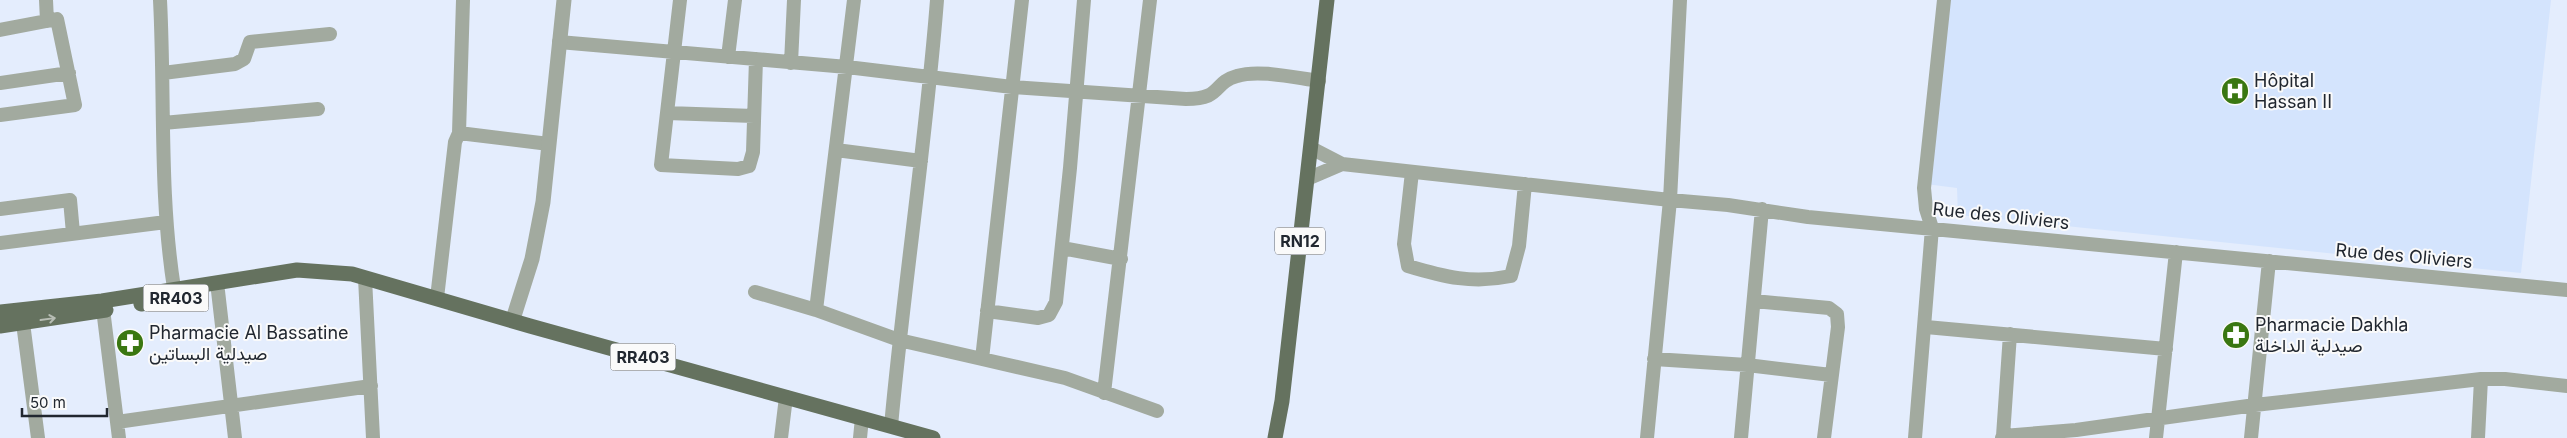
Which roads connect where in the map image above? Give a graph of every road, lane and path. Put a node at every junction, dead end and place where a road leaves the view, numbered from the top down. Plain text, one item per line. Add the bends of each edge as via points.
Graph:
1 (46, 0) edge
2 (160, 0) edge
3 (463, 0) edge
4 (680, 0) edge
5 (735, 0) edge
6 (794, 0) edge
7 (854, 0) edge
8 (937, 0) edge
9 (1022, 0) edge
10 (1084, 0) edge
11 (1150, 0) edge
12 (1327, 0) edge
13 (1680, 0) edge
14 (1944, 0) edge
15 (562, 3) edge
16 (47, 20) junction
17 (0, 30) edge
18 (330, 34) dead end
19 (560, 42) junction
20 (674, 52) junction
21 (728, 56) junction
22 (756, 60) junction
23 (791, 63) junction
24 (847, 67) junction
25 (69, 73) junction
26 (162, 73) junction
27 (931, 77) junction
28 (1319, 81) junction
29 (0, 83) edge
30 (1012, 87) junction
31 (1077, 92) junction
32 (1138, 96) junction
33 (318, 109) dead end
34 (667, 113) junction
35 (0, 115) edge
36 (754, 116) junction
37 (163, 123) junction
38 (459, 133) junction
39 (549, 144) junction
40 (1311, 148) junction
41 (836, 150) junction
42 (921, 161) junction
43 (1342, 164) junction
44 (1412, 172) junction
45 (1307, 179) junction
46 (1525, 184) junction
47 (1670, 200) junction
48 (0, 209) edge
49 (1762, 209) junction
50 (166, 222) junction
51 (1932, 228) junction
52 (73, 234) junction
53 (0, 243) edge
54 (1062, 248) junction
55 (2176, 252) junction
56 (1120, 259) junction
57 (2269, 261) junction
58 (359, 276) junction
59 (174, 288) junction
60 (2567, 290) edge
61 (218, 291) junction
62 (755, 292) dead end
63 (437, 298) junction
64 (1754, 301) junction
65 (102, 306) junction
66 (816, 310) junction
67 (987, 311) junction
68 (0, 312) edge
69 (512, 319) junction
70 (23, 323) junction
71 (0, 326) edge
72 (1926, 327) junction
73 (2010, 334) junction
74 (899, 340) junction
75 (2166, 349) junction
76 (982, 359) junction
77 (1654, 359) junction
78 (1748, 365) junction
79 (1831, 375) junction
80 (2481, 380) junction
81 (372, 386) junction
82 (2567, 386) edge
83 (1104, 393) junction
84 (786, 396) junction
85 (1282, 401) junction
86 (230, 405) junction
87 (2255, 405) junction
88 (1157, 411) dead end
89 (862, 418) junction
90 (2157, 419) junction
91 (117, 422) junction
92 (891, 426) junction
93 (2076, 434) edge
94 (2002, 437) edge
95 (38, 438) edge
96 (119, 438) edge
97 (235, 438) edge
98 (373, 438) edge
99 (781, 438) edge
100 (860, 438) edge
101 (933, 438) edge
102 (1275, 438) edge
103 (1281, 438) edge
104 (1648, 438) edge
105 (1741, 438) edge
106 (1824, 438) edge
107 (1915, 438) edge
108 (2156, 438) edge
109 (2251, 438) edge
110 (2478, 438) edge

1 - 16 street
2 - 26 street
3 - 38 street
4 - 20 street
5 - 21 street
6 - 23 street
7 - 24 street
8 - 27 street
9 - 30 street
10 - 31 street
11 - 32 street
12 - 28 main road, RN12
13 - 47 street
14 - 51 street via 1924,188
15 - 19 street
16 - 17 street
16 - 25 street via 56,19
18 - 26 street via 250,42 244,59 235,64
19 - 20 street
19 - 39 street
20 - 21 street
20 - 34 street
21 - 22 street
22 - 23 street
22 - 36 street
23 - 24 street
24 - 27 street
24 - 41 street
25 - 29 street
25 - 35 street via 76,105
26 - 37 street
27 - 30 street
27 - 42 street
28 - 32 street via 1241,74 1203,99
28 - 40 main road, RN12
30 - 31 street
30 - 67 street
31 - 32 street
31 - 54 street
32 - 56 street
33 - 37 street
34 - 36 street
34 - 36 street via 661,165 738,169 749,166 752,161
37 - 50 street
38 - 39 street
38 - 63 street via 446,206
39 - 69 street via 543,202 532,259
40 - 43 street
40 - 45 main road, RN12
41 - 42 street
41 - 66 street
42 - 74 street
43 - 44 street, Rue des Oliviers
43 - 45 street
44 - 46 street, Rue des Oliviers
44 - 46 street via 1404,244 1408,266 1438,275 1486,281 1510,276 1519,246
45 - 85 main road, RN12
46 - 47 street, Rue des Oliviers
47 - 49 street, Rue des Oliviers
47 - 77 street
48 - 52 street via 70,200
49 - 51 street, Rue des Oliviers via 1808,217
49 - 64 street
50 - 52 street
50 - 59 street
51 - 55 street, Rue des Oliviers
51 - 72 street
52 - 53 street
54 - 56 street
54 - 67 street via 1056,302 1049,315 1038,318
55 - 57 street, Rue des Oliviers
55 - 75 street
56 - 83 street
57 - 60 street, Rue des Oliviers
57 - 87 street
58 - 59 main road, RR403 via 297,270
58 - 61 main road, RR403 via 298,278
58 - 63 main road, RR403
58 - 81 street
59 - 65 main road, RR403
61 - 65 main road, RR403
61 - 86 street
62 - 66 street
63 - 69 main road, RR403
64 - 78 street
64 - 79 street via 1834,311 1838,327
65 - 68 main road, RR403
70 -> 65 main road, RR403
65 - 91 street
66 - 74 street
67 - 76 street
69 - 84 main road, RR403
70 - 71 main road, RR403
70 - 95 street
72 - 73 street
72 - 107 street
73 - 75 street
73 - 94 street
74 - 76 street
74 - 92 street
75 - 90 street
76 - 83 street via 1065,378
77 - 78 street
77 - 104 street
78 - 79 street
78 - 105 street
79 - 106 street
80 - 82 street
80 - 87 street
80 - 110 street
81 - 86 street
81 - 98 street
83 - 88 street
84 - 89 main road, RR403
84 - 99 street
85 - 102 main road, RN12
85 - 103 main road, RN12
86 - 91 street
86 - 97 street
87 - 90 street
87 - 109 street
89 - 92 main road, RR403
89 - 100 street
90 - 93 street
90 - 108 street
91 - 96 street
92 - 101 main road, RR403
93 - 94 street

